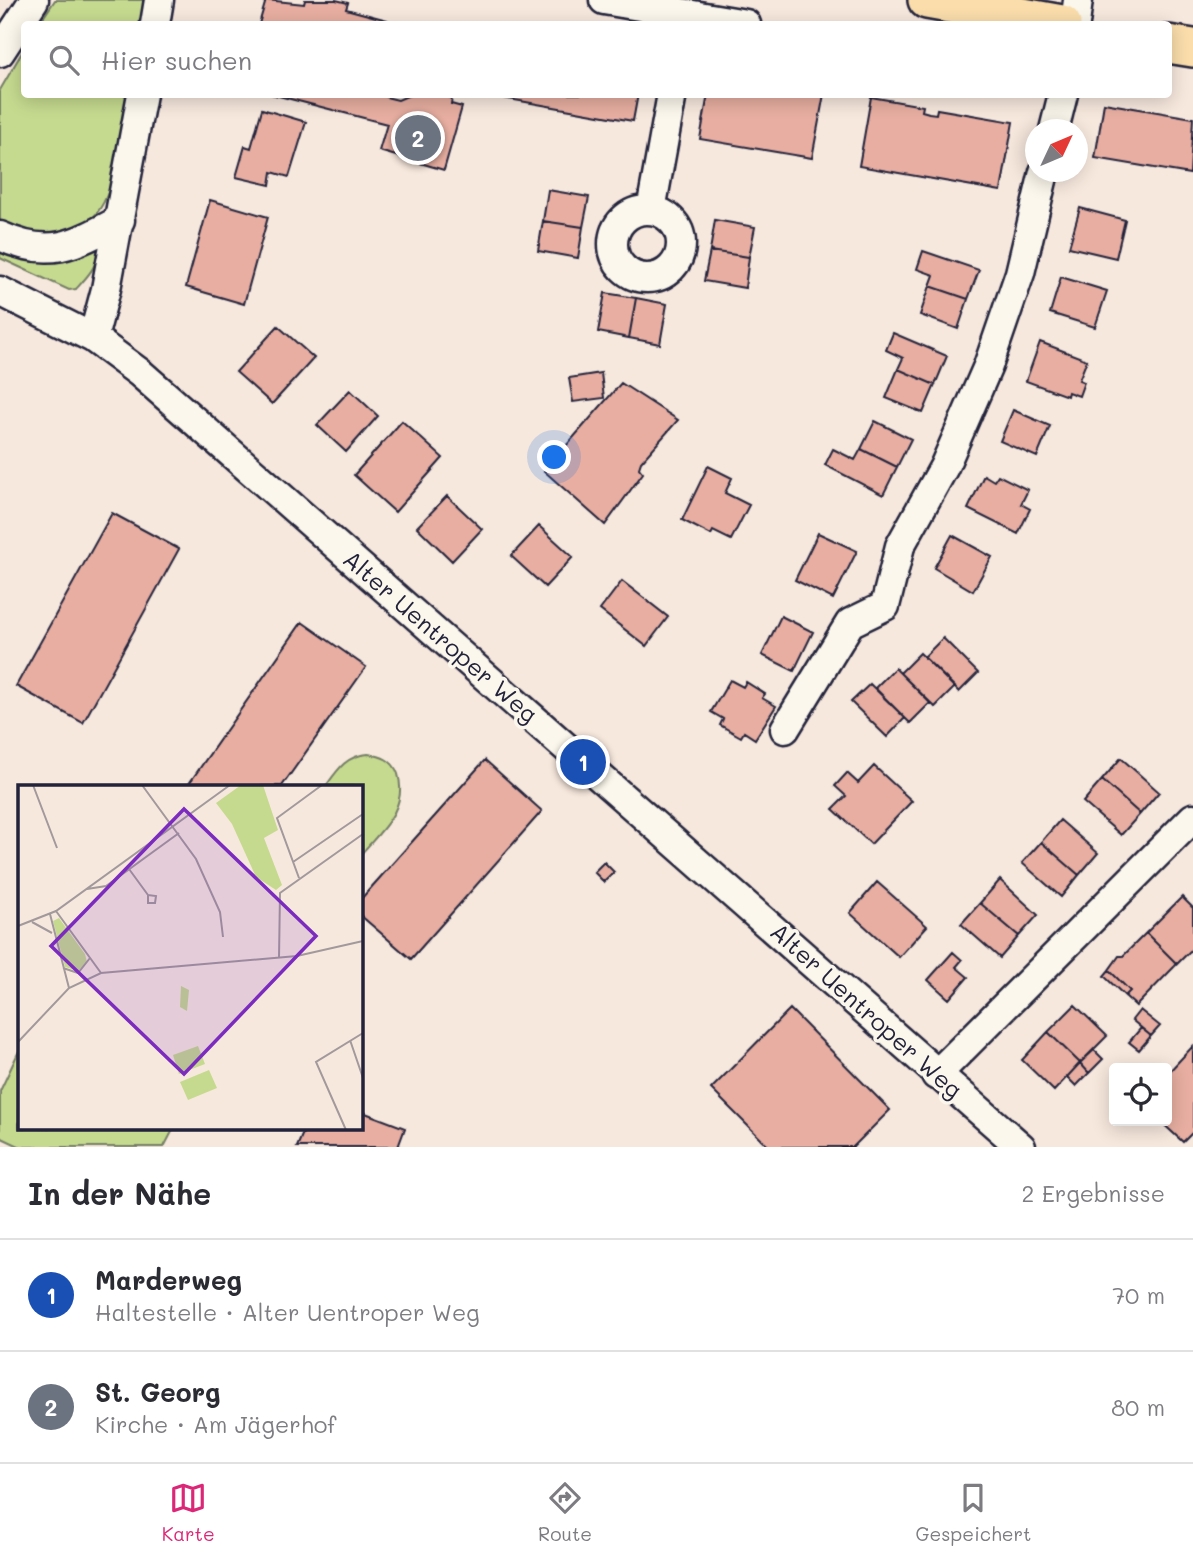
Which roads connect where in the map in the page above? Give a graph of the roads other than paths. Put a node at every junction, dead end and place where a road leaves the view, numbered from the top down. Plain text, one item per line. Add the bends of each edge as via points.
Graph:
1 (34, 0) edge
2 (159, 0) edge
3 (604, 0) edge
4 (927, 0) edge
5 (1078, 0) edge
6 (685, 19) edge
7 (156, 21) edge
8 (709, 21) edge
9 (1045, 21) edge
10 (1075, 21) edge
11 (1172, 45) edge
12 (1193, 48) edge
13 (0, 52) edge
14 (141, 98) edge
15 (670, 98) edge
16 (1062, 98) edge
17 (1057, 119) edge
18 (1042, 182) edge
19 (651, 209) dead end
20 (120, 220) junction
21 (0, 236) edge
22 (0, 291) edge
23 (93, 338) junction
24 (785, 729) dead end
25 (1193, 818) edge
26 (936, 1075) junction
27 (1021, 1147) edge

1 - 13 street
2 - 7 street
3 - 6 street
4 - 9 main road
5 - 10 street
6 - 8 street
11 - 12 main road
14 - 20 street
15 - 19 street
16 - 17 street
18 - 24 street via 1020,273 988,366 944,467 900,546 885,607 850,623
20 - 21 street via 58,248 24,247
20 - 23 street
22 - 23 street, Alter Uentroper Weg
23 - 26 street, Alter Uentroper Weg via 150,381
25 - 26 street
26 - 27 street, Alter Uentroper Weg

